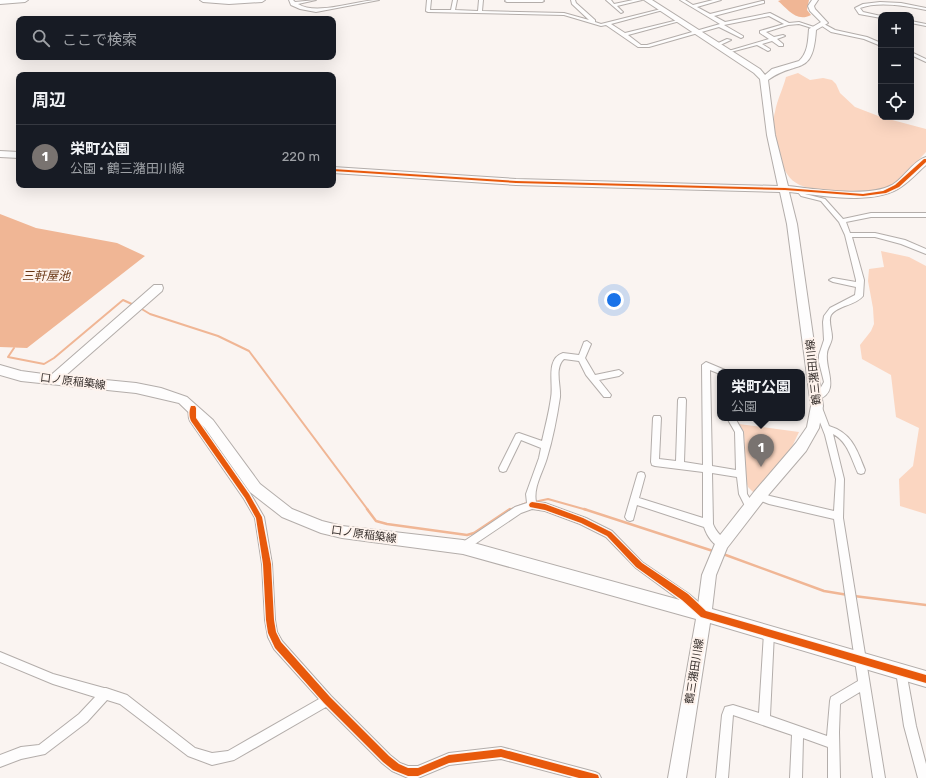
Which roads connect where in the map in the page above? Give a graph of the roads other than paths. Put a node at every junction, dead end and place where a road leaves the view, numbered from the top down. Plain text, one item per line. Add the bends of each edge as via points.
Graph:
1 (25, 0) edge
2 (203, 0) edge
3 (262, 0) edge
4 (314, 0) edge
5 (377, 0) edge
6 (430, 0) edge
7 (455, 0) edge
8 (481, 0) edge
9 (507, 0) edge
10 (573, 0) edge
11 (608, 0) edge
12 (640, 0) edge
13 (647, 0) edge
14 (682, 0) edge
15 (719, 0) edge
16 (815, 0) edge
17 (907, 0) edge
18 (542, 1) edge
19 (0, 2) edge
20 (292, 2) edge
21 (354, 2) edge
22 (762, 2) dead end
23 (614, 5) junction
24 (910, 5) junction
25 (693, 6) junction
26 (926, 9) edge
27 (661, 10) junction
28 (453, 11) junction
29 (480, 12) junction
30 (506, 12) junction
31 (621, 12) dead end
32 (550, 13) junction
33 (709, 16) junction
34 (878, 16) edge
35 (743, 20) junction
36 (678, 21) junction
37 (914, 23) edge
38 (606, 24) junction
39 (788, 24) junction
40 (824, 24) junction
41 (926, 25) edge
42 (752, 26) dead end
43 (815, 28) junction
44 (697, 33) junction
45 (624, 35) junction
46 (783, 36) dead end
47 (741, 38) dead end
48 (773, 39) junction
49 (729, 40) dead end
50 (757, 43) junction
51 (878, 44) edge
52 (716, 45) junction
53 (781, 45) dead end
54 (768, 50) dead end
55 (727, 52) junction
56 (914, 55) edge
57 (926, 61) edge
58 (764, 79) junction
59 (0, 154) edge
60 (16, 155) edge
61 (926, 160) edge
62 (336, 170) edge
63 (785, 190) junction
64 (800, 191) junction
65 (926, 215) edge
66 (842, 221) junction
67 (848, 235) junction
68 (926, 252) edge
69 (833, 280) dead end
70 (859, 285) junction
71 (158, 288) dead end
72 (587, 344) dead end
73 (581, 358) junction
74 (0, 370) edge
75 (717, 370) edge
76 (619, 373) dead end
77 (54, 378) junction
78 (592, 378) junction
79 (607, 395) dead end
80 (682, 400) dead end
81 (817, 402) junction
82 (193, 408) junction
83 (657, 418) dead end
84 (733, 421) edge
85 (826, 428) junction
86 (545, 446) junction
87 (680, 465) junction
88 (503, 468) dead end
89 (707, 469) junction
90 (861, 470) dead end
91 (741, 474) junction
92 (641, 476) dead end
93 (759, 496) junction
94 (634, 500) junction
95 (532, 506) junction
96 (750, 507) junction
97 (838, 516) junction
98 (630, 517) dead end
99 (708, 524) junction
100 (722, 544) junction
101 (463, 547) junction
102 (704, 614) junction
103 (769, 633) junction
104 (0, 657) edge
105 (860, 660) junction
106 (901, 671) junction
107 (926, 679) edge
108 (863, 684) junction
109 (106, 693) junction
110 (327, 700) junction
111 (764, 720) junction
112 (798, 731) junction
113 (833, 743) junction
114 (0, 761) edge
115 (595, 778) edge
116 (677, 778) edge
117 (722, 778) edge
118 (796, 778) edge
119 (834, 778) edge
120 (879, 778) edge
121 (924, 778) edge

1 - 19 main road
2 - 3 main road
4 - 20 street
5 - 21 street
6 - 28 street via 428,10
7 - 28 street
8 - 29 street
9 - 18 street
9 - 30 street
10 - 38 street via 591,20
11 - 23 street
12 - 23 street
13 - 27 main road
14 - 25 street
15 - 25 street
16 - 40 main road via 811,6 812,10
17 - 24 street
18 - 32 street
20 - 21 street via 312,12
22 - 33 street
23 - 31 street
24 - 26 street
24 - 34 street via 872,2 857,8 861,13
25 - 33 street
27 - 36 main road
27 - 38 street
28 - 29 street
29 - 30 street
30 - 32 street
32 - 38 street via 570,15 595,24
33 - 35 street via 724,24
35 - 39 street via 770,14
35 - 42 street
36 - 44 main road
36 - 45 street
37 - 41 street
38 - 45 street
39 - 43 street via 799,23
39 - 48 street via 762,32
40 - 43 main road
40 - 51 street via 832,30
43 - 58 main road via 812,29 812,42 805,60 775,71
44 - 45 street via 647,46 636,44
44 - 47 street via 720,25
44 - 52 main road
46 - 48 street
48 - 50 street
48 - 53 street
49 - 52 street
50 - 54 street
50 - 55 street
52 - 55 main road
55 - 58 main road via 757,71
56 - 57 street
58 - 63 main road, 鶴三潴田川線 via 771,135
59 - 60 main road
61 - 64 main road via 897,186 884,192 863,195
62 - 63 main road via 516,182
63 - 64 main road
63 - 81 main road, 鶴三潴田川線 via 796,248
64 - 66 street via 803,195 823,200
65 - 66 street via 871,215
66 - 67 street
67 - 68 street via 875,235 903,242
67 - 70 street
69 - 70 street
70 - 81 street via 859,296 830,313 827,318 828,338 822,356 828,379 824,392
71 - 77 main road
72 - 73 street
73 - 78 street
73 - 86 street via 563,356 556,363 556,396
74 - 77 main road, 口ノ原稲築線 via 21,376
75 - 89 street via 706,365
76 - 78 street
77 - 82 main road, 口ノ原稲築線 via 161,393 183,400
78 - 79 street
80 - 87 street
81 - 85 street
81 - 93 main road, 鶴三潴田川線 via 813,428 801,447
82 - 101 main road, 口ノ原稲築線 via 209,424 255,488 287,513 321,527 342,532
82 - 110 street via 192,419 259,518 267,564 272,633 278,645
83 - 87 street via 655,462
84 - 91 street via 739,432
85 - 90 street via 840,432 845,437
85 - 97 street via 840,479
86 - 88 street via 519,436
86 - 95 street via 530,494
87 - 89 street
89 - 91 street
89 - 99 street
91 - 96 street via 744,500
92 - 94 street
93 - 96 main road, 鶴三潴田川線
93 - 97 street
94 - 98 street
94 - 99 street
95 - 101 street via 518,510
95 - 102 street via 545,507 609,534 639,565 680,593
96 - 100 main road, 鶴三潴田川線
97 - 105 street
99 - 100 street
100 - 102 main road, 鶴三潴田川線 via 709,575
101 - 102 main road, 口ノ原稲築線
102 - 103 main road, 口ノ原稲築線
102 - 116 main road, 鶴三潴田川線
103 - 105 main road, 口ノ原稲築線
103 - 111 street
104 - 109 street via 53,679
105 - 106 main road, 口ノ原稲築線
105 - 108 street
106 - 107 main road, 口ノ原稲築線
106 - 121 street via 910,726
108 - 113 street via 835,701
108 - 120 street
109 - 110 street via 123,699 192,752 212,760 230,756
109 - 114 street via 82,718 41,750 21,753
110 - 115 street via 386,759 408,772 418,772 449,759 501,753
111 - 112 street
111 - 117 street via 733,710 726,715
112 - 113 street
112 - 118 street
113 - 119 street

